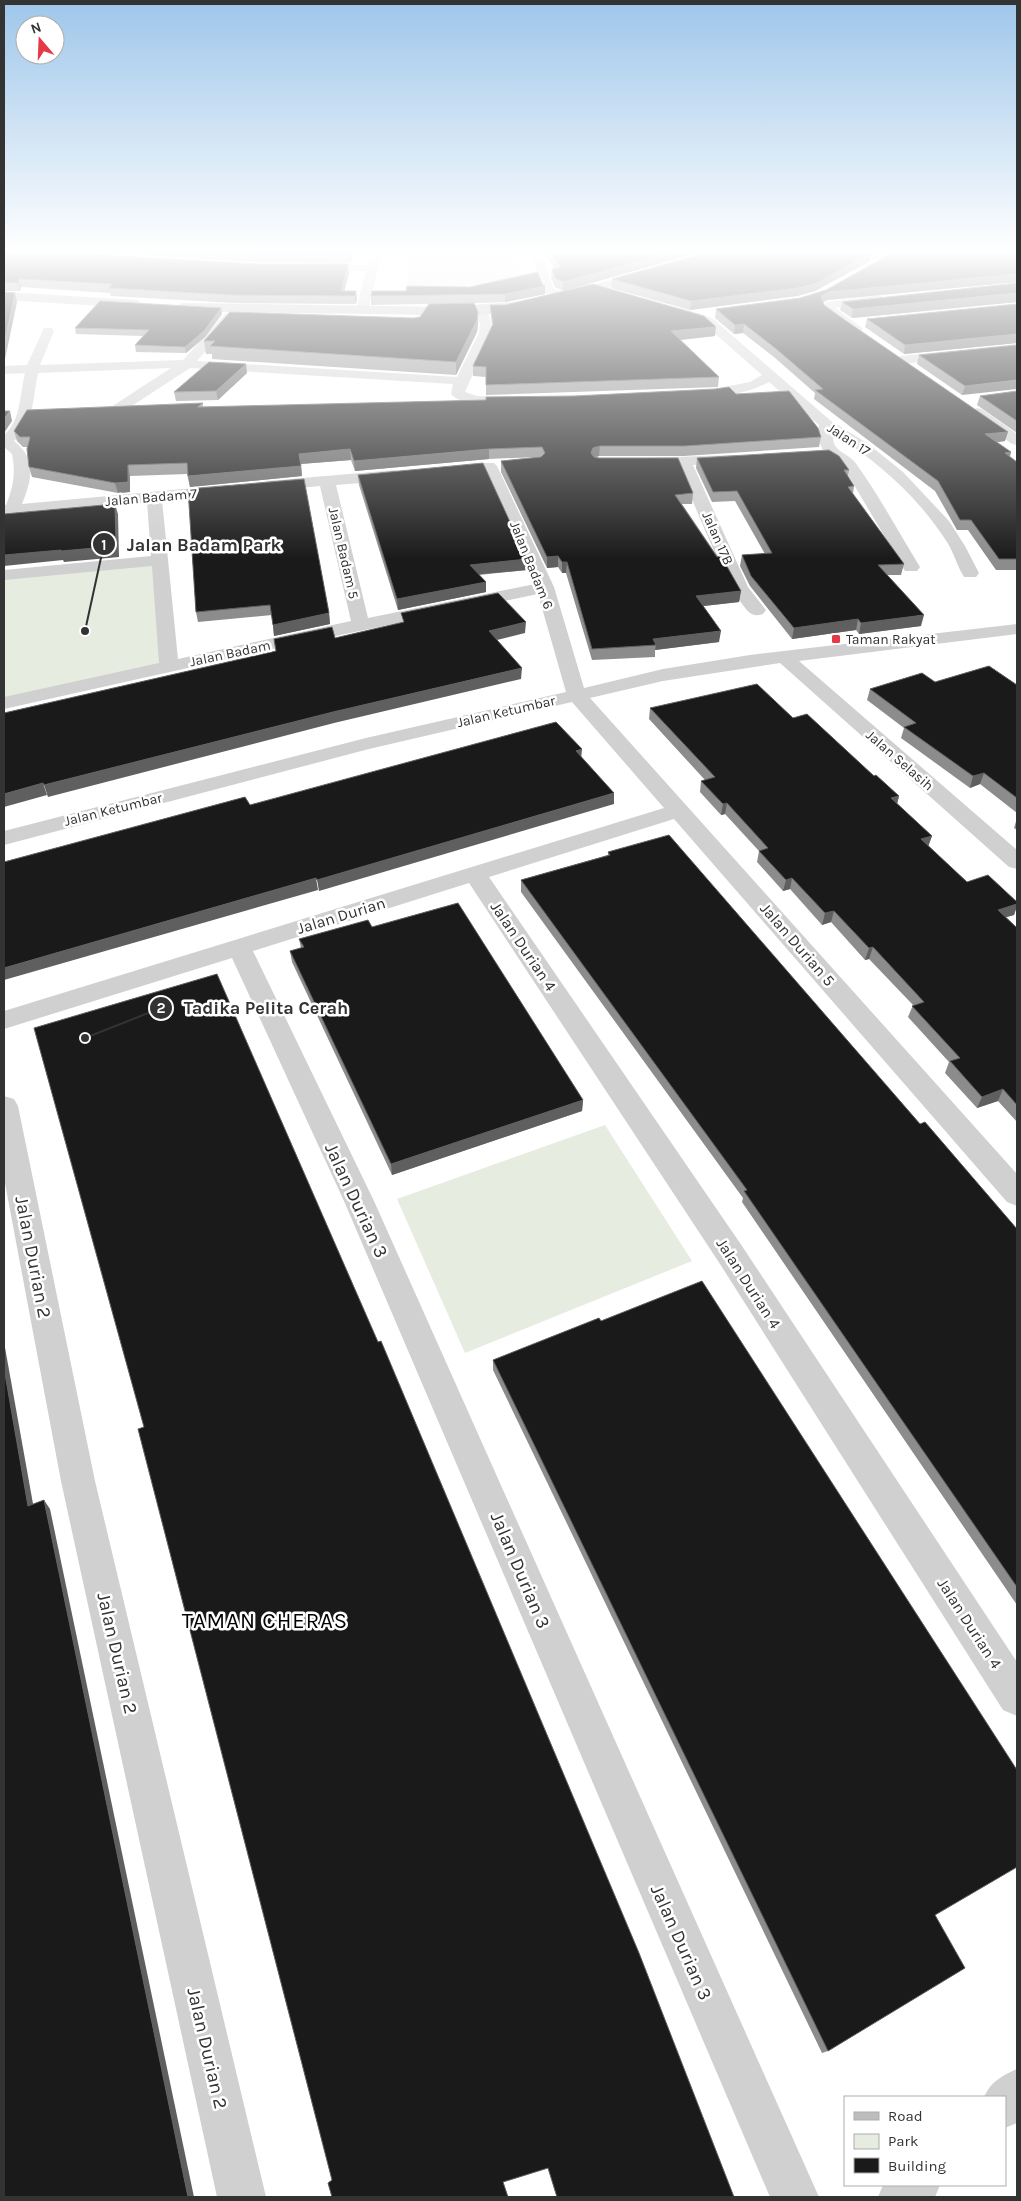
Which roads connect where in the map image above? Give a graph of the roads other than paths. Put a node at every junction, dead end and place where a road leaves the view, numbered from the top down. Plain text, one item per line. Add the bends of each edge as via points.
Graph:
1 (39, 354) edge
2 (195, 354) edge
3 (475, 354) edge
4 (746, 354) edge
5 (941, 354) edge
6 (186, 364) junction
7 (33, 369) junction
8 (4, 370) edge
9 (918, 372) edge
10 (771, 375) junction
11 (462, 381) junction
12 (677, 395) edge
13 (526, 401) edge
14 (973, 401) edge
15 (146, 409) edge
16 (42, 410) edge
17 (98, 410) edge
18 (116, 410) junction
19 (24, 411) junction
20 (826, 424) junction
21 (1017, 441) edge
22 (7, 444) edge
23 (831, 453) junction
24 (814, 454) edge
25 (744, 459) edge
26 (627, 462) edge
27 (684, 462) junction
28 (508, 464) edge
29 (489, 466) junction
30 (470, 468) edge
31 (414, 473) edge
32 (327, 481) junction
33 (154, 496) junction
34 (8, 510) edge
35 (160, 560) junction
36 (911, 567) dead end
37 (970, 573) dead end
38 (4, 576) edge
39 (545, 588) junction
40 (758, 610) dead end
41 (361, 625) junction
42 (1008, 630) edge
43 (1017, 645) edge
44 (784, 657) junction
45 (169, 666) junction
46 (577, 694) junction
47 (4, 702) edge
48 (679, 810) junction
49 (4, 838) edge
50 (1017, 862) edge
51 (475, 874) junction
52 (239, 947) junction
53 (4, 1020) edge
54 (4, 1106) edge
55 (1017, 1194) edge
56 (1017, 1696) edge
57 (1017, 2093) edge
58 (1006, 2103) edge
59 (915, 2186) edge
60 (242, 2197) edge
61 (795, 2197) edge
62 (902, 2197) edge

1 - 7 street
2 - 6 street
3 - 11 street
4 - 10 street, Jalan 17
5 - 9 street via 897,357
6 - 7 street
6 - 11 street
6 - 18 street
7 - 8 street
7 - 19 street
10 - 12 street via 754,385 714,393
10 - 20 street, Jalan 17
11 - 13 street via 458,394 464,398
14 - 21 street via 995,425
15 - 18 street
16 - 19 street
17 - 18 street
19 - 22 street
20 - 23 street via 825,439
20 - 37 street, Jalan 17 via 849,436 881,460 939,518 956,543
22 - 34 street via 20,452 23,482
23 - 24 street
23 - 36 street via 850,465
25 - 27 street
26 - 27 street
27 - 40 street, Jalan 17B via 740,588
28 - 29 street
29 - 30 street
29 - 39 street, Jalan Badam 6
31 - 32 street, Jalan Badam 7
32 - 33 street, Jalan Badam 7
32 - 41 street, Jalan Badam 5
33 - 34 street, Jalan Badam 7
33 - 35 street
35 - 38 street
35 - 45 street
39 - 41 street, Jalan Badam
39 - 46 street, Jalan Badam 6
41 - 45 street, Jalan Badam
42 - 43 street
42 - 44 street, Jalan Ketumbar
44 - 46 street, Jalan Ketumbar via 663,675
44 - 50 street, Jalan Selasih
45 - 47 street, Jalan Badam
46 - 48 street, Jalan Durian 5
46 - 49 street, Jalan Ketumbar via 366,744
48 - 51 street, Jalan Durian
48 - 55 street, Jalan Durian 5
51 - 52 street, Jalan Durian
51 - 56 street, Jalan Durian 4 via 731,1255
52 - 53 street, Jalan Durian
52 - 61 street, Jalan Durian 3 via 359,1201
54 - 60 street, Jalan Durian 2 via 78,1481
57 - 58 street
59 - 62 street

